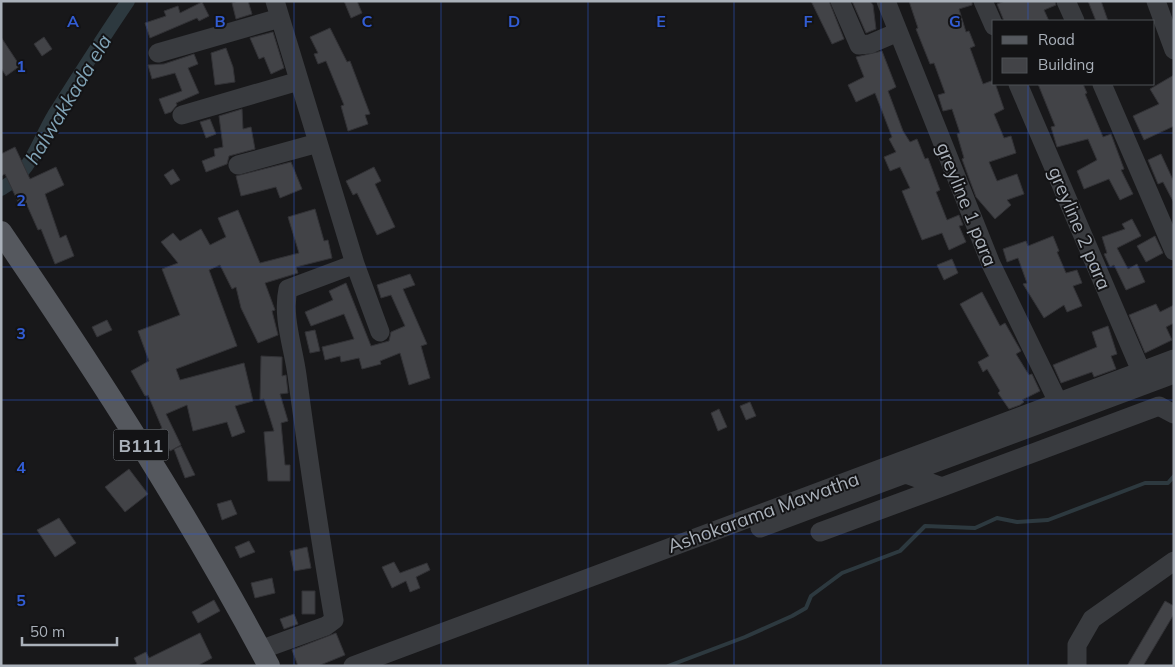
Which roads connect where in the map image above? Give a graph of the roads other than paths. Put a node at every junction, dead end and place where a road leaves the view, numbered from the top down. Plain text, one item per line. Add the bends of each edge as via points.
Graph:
1 (840, 1) edge
2 (886, 1) edge
3 (983, 1) edge
4 (1066, 1) edge
5 (1156, 1) edge
6 (278, 9) edge
7 (1074, 20) edge
8 (992, 21) edge
9 (898, 32) junction
10 (1174, 50) edge
11 (158, 53) dead end
12 (299, 81) junction
13 (1018, 85) edge
14 (1102, 85) edge
15 (182, 115) dead end
16 (318, 143) junction
17 (238, 165) dead end
18 (1, 232) edge
19 (1174, 250) edge
20 (355, 264) junction
21 (380, 332) dead end
22 (1174, 359) edge
23 (1141, 371) junction
24 (1174, 374) edge
25 (1058, 402) junction
26 (1174, 414) edge
27 (906, 474) junction
28 (942, 487) junction
29 (820, 532) dead end
30 (1174, 562) edge
31 (264, 658) edge
32 (353, 666) edge
33 (382, 666) edge
34 (1077, 666) edge

1 - 9 street via 859,45 870,44
2 - 9 street, greyline 1 para
3 - 8 street
4 - 7 street
5 - 10 street
6 - 11 street
6 - 12 street
9 - 25 street, greyline 1 para via 991,264
12 - 15 street
12 - 16 street
13 - 23 street, greyline 2 para
14 - 19 street
16 - 17 street
16 - 20 street
18 - 31 main road, B111 via 95,369 215,566
20 - 21 street
20 - 31 street via 288,289 284,305 334,620
22 - 23 street, Ashokarama Mawatha
23 - 25 street, Ashokarama Mawatha
24 - 27 street
25 - 32 street, Ashokarama Mawatha
26 - 28 street via 1159,406
27 - 28 street
27 - 33 street
28 - 29 street
30 - 34 street via 1092,619 1077,645

